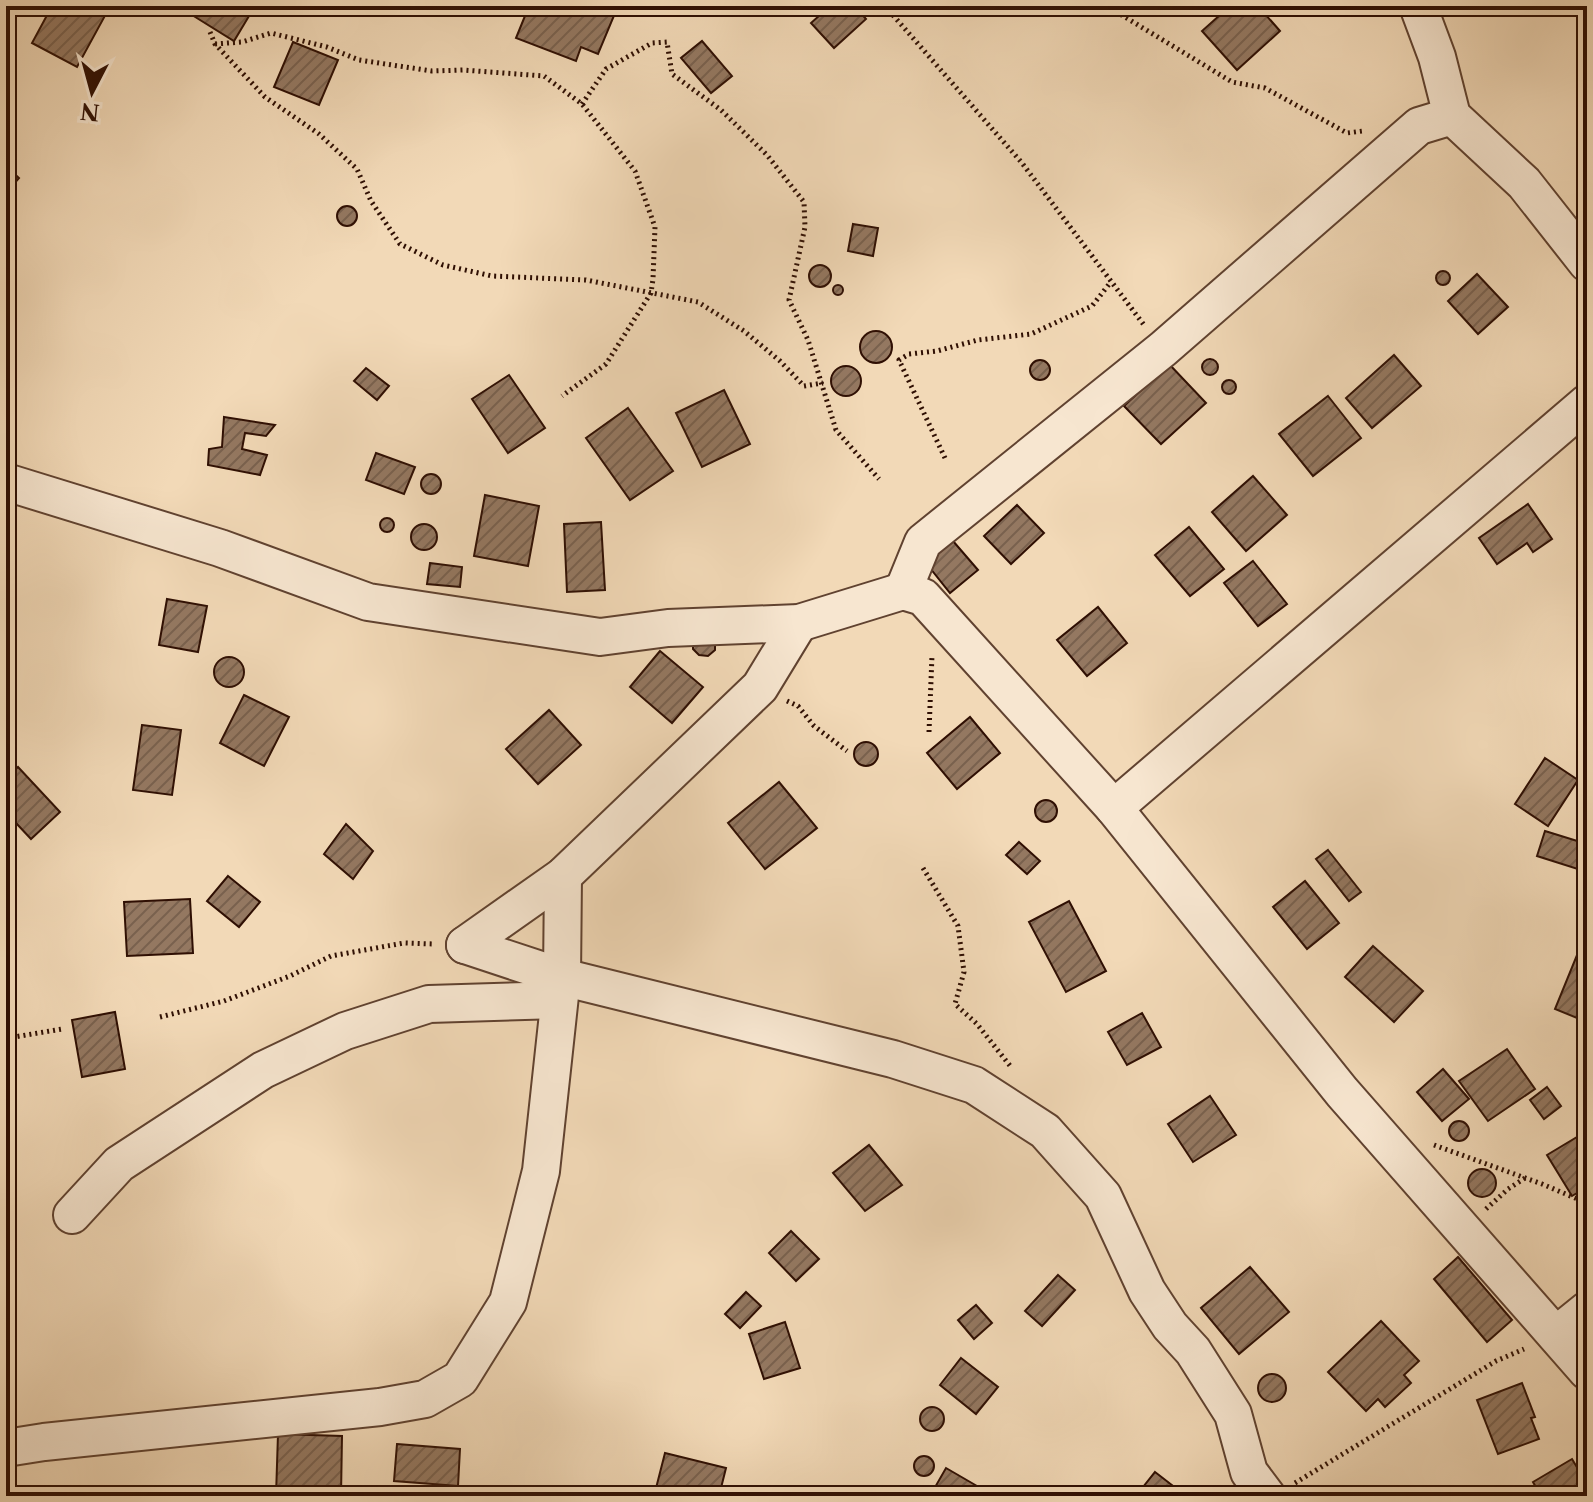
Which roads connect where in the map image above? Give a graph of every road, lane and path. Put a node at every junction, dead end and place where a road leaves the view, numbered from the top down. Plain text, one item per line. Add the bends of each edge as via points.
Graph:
1 (885, 6) edge
2 (1114, 6) edge
3 (1418, 6) edge
4 (210, 32) dead end
5 (215, 44) junction
6 (582, 104) junction
7 (1436, 121) junction
8 (1587, 263) edge
9 (1110, 283) junction
10 (651, 293) junction
11 (1163, 349) junction
12 (823, 383) junction
13 (562, 396) dead end
14 (1587, 403) edge
15 (945, 458) dead end
16 (879, 479) dead end
17 (6, 482) edge
18 (903, 591) junction
19 (946, 622) junction
20 (799, 623) junction
21 (760, 687) junction
22 (929, 732) dead end
23 (847, 751) dead end
24 (1114, 808) junction
25 (923, 868) dead end
26 (563, 876) junction
27 (465, 945) junction
28 (561, 989) junction
29 (160, 1017) dead end
30 (62, 1029) dead end
31 (14, 1037) junction
32 (6, 1038) edge
33 (6, 1049) edge
34 (1017, 1076) dead end
35 (1425, 1141) dead end
36 (1526, 1178) junction
37 (1587, 1203) edge
38 (72, 1215) dead end
39 (1462, 1230) junction
40 (1587, 1310) edge
41 (1556, 1335) junction
42 (1587, 1371) edge
43 (6, 1448) edge
44 (1276, 1492) edge

1 - 9 path via 1022,163
2 - 7 path via 1134,25 1232,82 1265,88 1347,133
3 - 7 street via 1437,57
4 - 5 path
5 - 6 path via 271,33 359,60 544,76
5 - 10 path via 265,97 319,134 357,169 400,244 443,265 492,276 586,280
6 - 10 path via 635,171 655,227
6 - 12 path via 606,69 652,43 667,42 672,74 721,110 767,155 804,202 805,227 789,300
7 - 8 street via 1524,183
7 - 11 street
9 - 11 path
9 - 15 path via 1092,306 1031,334 978,340 899,360
10 - 12 path via 698,302 744,331 804,386
10 - 13 path via 606,364
11 - 18 street via 923,542
12 - 16 path via 836,430
14 - 24 street
17 - 20 street via 220,548 368,602 600,637 668,628
18 - 19 street via 923,597
18 - 20 street
19 - 22 path via 933,643
19 - 24 street
20 - 21 street
21 - 23 path via 798,706
21 - 26 street
24 - 39 street via 1342,1092
25 - 34 path via 958,926 964,972 955,1004
26 - 27 street
26 - 28 street
27 - 28 street
27 - 29 path via 404,943 331,956 224,1001
28 - 38 street via 429,1004 345,1031 263,1070 119,1164
28 - 43 street via 541,1171 508,1302 460,1379 425,1399 380,1407
28 - 44 street via 893,1059 974,1085 1045,1131 1103,1196 1147,1291 1233,1414 1249,1472
30 - 31 path
31 - 32 path
31 - 33 path
35 - 36 path
36 - 37 path
36 - 39 path
39 - 41 street
40 - 41 street
41 - 42 street
41 - 44 path via 1496,1361

